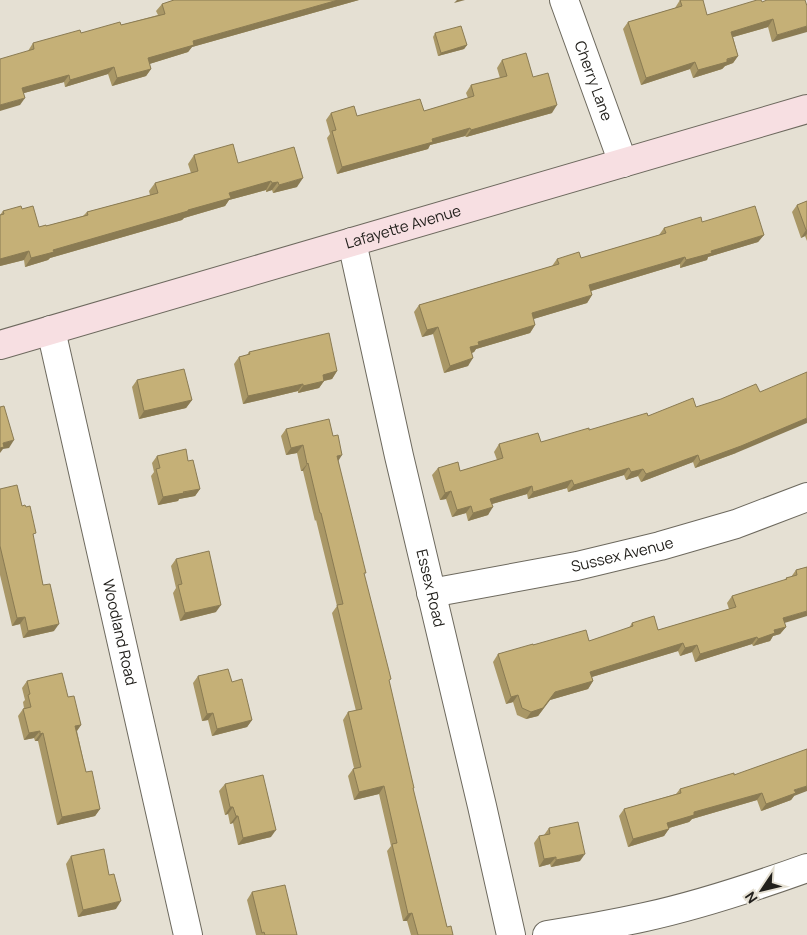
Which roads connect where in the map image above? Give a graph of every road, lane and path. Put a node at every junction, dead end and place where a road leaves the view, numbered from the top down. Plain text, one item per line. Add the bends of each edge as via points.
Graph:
1 (564, 0) edge
2 (807, 109) edge
3 (623, 162) junction
4 (352, 242) junction
5 (51, 330) junction
6 (0, 345) edge
7 (807, 497) edge
8 (431, 593) junction
9 (807, 868) edge
10 (188, 935) edge
11 (510, 935) edge
12 (547, 935) edge

1 - 3 street, Cherry Lane
2 - 3 street, Lafayette Avenue
3 - 4 street, Lafayette Avenue
4 - 5 street, Lafayette Avenue
4 - 8 street, Essex Road
5 - 6 street, Lafayette Avenue
5 - 10 street, Woodland Road
7 - 8 street, Sussex Avenue via 736,524 660,546 577,566
8 - 11 street, Essex Road
9 - 12 street via 760,885 638,919

